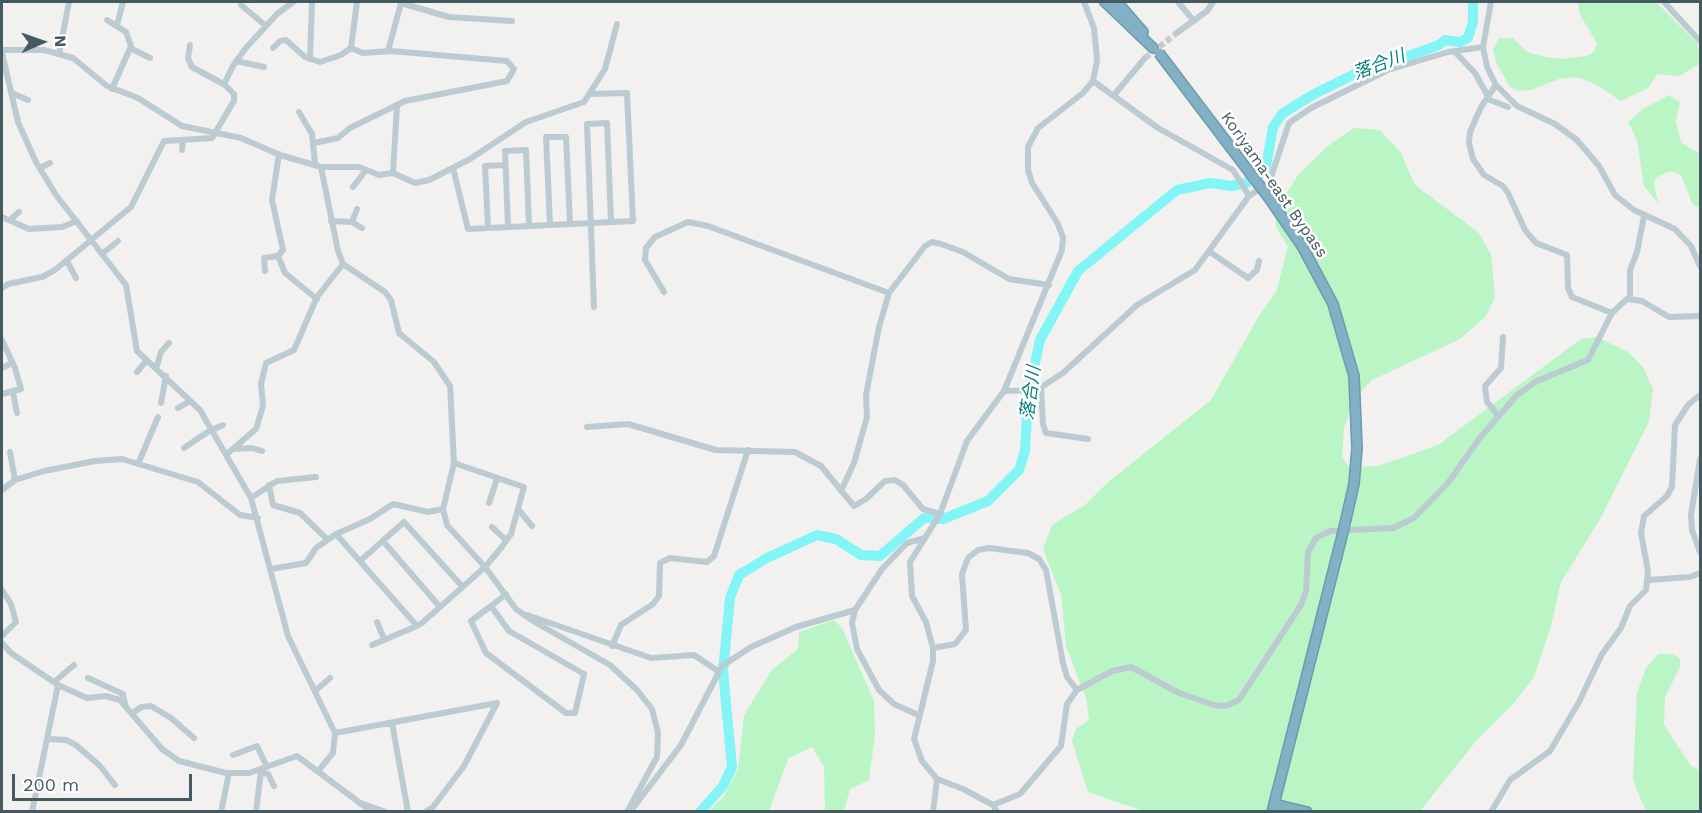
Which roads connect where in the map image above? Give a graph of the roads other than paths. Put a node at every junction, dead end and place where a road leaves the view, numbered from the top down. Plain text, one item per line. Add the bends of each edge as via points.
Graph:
1 (69, 2) edge
2 (123, 2) edge
3 (293, 2) edge
4 (312, 2) edge
5 (357, 2) edge
6 (1084, 2) edge
7 (1105, 2) edge
8 (1119, 2) edge
9 (1178, 2) edge
10 (1212, 2) edge
11 (1491, 2) edge
12 (1665, 2) edge
13 (241, 5) dead end
14 (107, 20) dead end
15 (512, 21) dead end
16 (1194, 21) junction
17 (617, 24) dead end
18 (117, 25) junction
19 (266, 26) junction
20 (1178, 32) tunnel mouth
21 (1701, 41) edge
22 (190, 45) dead end
23 (1483, 47) junction
24 (273, 48) dead end
25 (351, 48) junction
26 (132, 49) junction
27 (1156, 50) junction
28 (388, 51) junction
29 (1454, 51) junction
30 (2, 52) edge
31 (59, 54) junction
32 (150, 58) dead end
33 (1145, 58) tunnel mouth
34 (310, 59) junction
35 (236, 61) junction
36 (264, 67) dead end
37 (1093, 81) junction
38 (224, 84) junction
39 (1497, 85) junction
40 (112, 88) junction
41 (12, 93) junction
42 (590, 93) junction
43 (1114, 94) junction
44 (1488, 96) junction
45 (28, 100) dead end
46 (397, 105) junction
47 (1509, 106) dead end
48 (299, 112) dead end
49 (216, 132) junction
50 (183, 140) junction
51 (314, 143) junction
52 (182, 150) dead end
53 (279, 154) junction
54 (50, 163) dead end
55 (505, 165) junction
56 (318, 166) junction
57 (40, 168) junction
58 (453, 168) junction
59 (366, 170) junction
60 (393, 173) junction
61 (353, 187) dead end
62 (1249, 196) junction
63 (357, 208) dead end
64 (19, 212) dead end
65 (1644, 216) junction
66 (2, 217) edge
67 (11, 219) junction
68 (77, 221) junction
69 (331, 221) junction
70 (611, 221) junction
71 (352, 222) junction
72 (591, 222) junction
73 (570, 223) junction
74 (550, 224) junction
75 (529, 225) junction
76 (508, 226) junction
77 (488, 227) junction
78 (362, 228) dead end
79 (92, 238) junction
80 (118, 241) dead end
81 (1210, 252) junction
82 (103, 253) junction
83 (278, 256) junction
84 (67, 261) junction
85 (1259, 261) dead end
86 (344, 264) junction
87 (1701, 266) edge
88 (265, 271) dead end
89 (76, 278) dead end
90 (1049, 285) junction
91 (2, 288) edge
92 (664, 292) dead end
93 (889, 293) junction
94 (1630, 297) junction
95 (317, 299) junction
96 (594, 307) dead end
97 (1612, 313) junction
98 (1701, 316) edge
99 (1503, 336) dead end
100 (2, 337) edge
101 (169, 343) dead end
102 (146, 361) junction
103 (12, 363) junction
104 (2, 368) edge
105 (156, 369) junction
106 (137, 372) dead end
107 (166, 376) junction
108 (1041, 387) junction
109 (1004, 391) junction
110 (13, 392) junction
111 (2, 394) edge
112 (1701, 395) edge
113 (190, 401) junction
114 (161, 403) dead end
115 (178, 408) dead end
116 (17, 413) dead end
117 (1498, 415) junction
118 (158, 417) dead end
119 (223, 425) dead end
120 (586, 427) dead end
121 (212, 429) junction
122 (1088, 439) dead end
123 (184, 448) dead end
124 (748, 450) junction
125 (230, 451) junction
126 (262, 451) dead end
127 (10, 452) dead end
128 (1701, 459) edge
129 (454, 463) junction
130 (138, 464) junction
131 (316, 477) dead end
132 (497, 479) junction
133 (15, 480) junction
134 (269, 485) junction
135 (2, 490) edge
136 (841, 491) junction
137 (251, 498) junction
138 (489, 503) dead end
139 (443, 509) junction
140 (518, 509) junction
141 (938, 518) junction
142 (258, 519) junction
143 (532, 526) dead end
144 (492, 527) dead end
145 (336, 534) junction
146 (925, 538) junction
147 (328, 540) junction
148 (506, 540) junction
149 (383, 541) junction
150 (1701, 552) edge
151 (360, 561) junction
152 (485, 567) junction
153 (271, 569) junction
154 (1701, 573) edge
155 (1648, 580) junction
156 (461, 585) junction
157 (2, 590) edge
158 (506, 594) junction
159 (491, 606) junction
160 (440, 607) junction
161 (855, 610) junction
162 (523, 615) junction
163 (378, 622) dead end
164 (417, 626) junction
165 (2, 636) edge
166 (384, 639) junction
167 (2, 643) edge
168 (372, 645) dead end
169 (612, 646) junction
170 (933, 648) junction
171 (74, 665) dead end
172 (722, 666) junction
173 (88, 678) dead end
174 (330, 678) dead end
175 (56, 683) junction
176 (1077, 690) junction
177 (315, 691) junction
178 (125, 705) junction
179 (133, 713) junction
180 (918, 715) junction
181 (392, 723) junction
182 (335, 733) junction
183 (194, 738) dead end
184 (48, 739) junction
185 (233, 755) dead end
186 (263, 770) junction
187 (318, 771) junction
188 (229, 773) junction
189 (937, 779) junction
190 (115, 785) dead end
191 (274, 786) dead end
192 (358, 802) junction
193 (995, 808) edge
194 (1275, 808) edge
195 (32, 812) edge
196 (221, 812) edge
197 (256, 812) edge
198 (372, 812) edge
199 (386, 812) edge
200 (408, 812) edge
201 (425, 812) edge
202 (629, 812) edge
203 (933, 812) edge
204 (1307, 812) edge
205 (1491, 812) edge

1 - 31 street
2 - 18 street
3 - 19 street
4 - 34 street
5 - 25 street
6 - 37 street via 1094,28 1097,60
7 - 27 highway
8 - 27 highway, Koriyama-east Bypass
9 - 16 street
10 - 16 street
11 - 23 street
12 - 21 street
13 - 19 street
14 - 18 street
15 - 28 street via 449,17 401,3
16 - 20 street
17 - 42 street via 605,69
18 - 26 street via 128,35
19 - 35 street
22 - 38 street via 188,58 192,68
23 - 29 street
23 - 39 street via 1487,67
24 - 34 street via 286,40
25 - 28 street via 363,53
25 - 34 street via 320,62
26 - 32 street
26 - 40 street
27 - 194 highway, Koriyama-east Bypass, bridge via 1302,246 1333,304 1354,376 1357,458 1346,519
28 - 46 street via 507,61 514,69 507,81
29 - 44 street via 1475,73
29 - 62 street via 1359,82 1288,123 1269,183
30 - 31 street via 36,50
30 - 41 street
31 - 40 street via 78,62
33 - 43 street
35 - 36 street
35 - 38 street
37 - 43 street
37 - 90 street via 1038,128 1028,147 1032,183 1063,237
38 - 49 street via 235,96
39 - 44 street
39 - 65 street via 1517,106 1555,124 1577,140 1599,166 1615,195
40 - 49 street via 138,98 182,126
41 - 45 street
41 - 57 street via 18,122
42 - 58 street via 580,105 526,122
42 - 70 street via 627,93 633,221
43 - 62 street via 1158,128 1233,170
44 - 47 street
44 - 97 street via 1469,138 1476,165 1503,186 1525,230 1536,243 1567,255 1572,297
46 - 51 street via 338,138
46 - 60 street
48 - 51 street
49 - 50 street via 207,140
49 - 53 street
50 - 52 street
50 - 79 street via 164,141 131,207
51 - 56 street
53 - 56 street
53 - 83 street via 272,200 283,250
54 - 57 street
55 - 75 street via 505,151 526,150
55 - 76 street
55 - 77 street via 485,166
56 - 59 street
56 - 69 street
57 - 68 street
58 - 60 street via 422,183
58 - 77 street via 468,229
59 - 60 street via 379,175
59 - 61 street
62 - 81 street
63 - 71 street
64 - 67 street
65 - 87 street via 1680,234
65 - 94 street via 1630,270
66 - 67 street
67 - 68 street via 36,229 70,226
68 - 79 street
69 - 71 street
69 - 86 street
70 - 72 street
70 - 72 street via 607,123 587,124
71 - 78 street
72 - 73 street
72 - 96 street
73 - 74 street
73 - 74 street via 566,137 546,137
74 - 75 street
75 - 76 street
76 - 77 street
79 - 82 street
79 - 84 street
80 - 82 street
81 - 85 street via 1248,278 1257,270
81 - 108 street via 1195,270 1137,305 1063,373
82 - 102 street via 126,285 135,347
83 - 88 street via 264,258
83 - 95 street via 285,273
84 - 89 street
84 - 91 street via 42,278
86 - 95 street
86 - 129 street via 385,292 391,300 399,333 434,362 450,386
90 - 93 street via 1009,279 963,252 932,242
90 - 109 street
92 - 93 street via 645,260 646,248 655,237 688,222
93 - 136 street via 866,395 867,417
94 - 97 street
94 - 98 street via 1669,317
95 - 125 street via 294,350 266,363 259,422
97 - 117 street via 1588,360 1531,385
99 - 117 street via 1501,368 1485,386 1487,402
100 - 103 street
101 - 105 street via 161,352
102 - 105 street
102 - 106 street
103 - 104 street
103 - 110 street via 21,389
105 - 107 street
107 - 113 street
107 - 114 street
108 - 109 street
108 - 122 street via 1042,424 1046,433
109 - 141 street via 967,441
110 - 111 street
110 - 116 street
112 - 155 street via 1688,405 1676,425 1672,487 1644,516 1641,533
113 - 115 street
113 - 121 street
117 - 176 street via 1448,483 1405,524 1377,530 1330,531 1316,538 1308,552 1306,591 1301,605 1239,700 1226,706 1214,705 1179,693 1131,667 1112,671
118 - 130 street
119 - 121 street
120 - 124 street via 628,424 716,450
121 - 123 street
121 - 125 street
124 - 136 street via 795,452 821,466
124 - 169 street via 714,556 706,562 670,558 660,563 659,596 621,624
125 - 126 street
125 - 137 street
127 - 133 street
128 - 150 street via 1691,515
129 - 132 street
129 - 139 street
130 - 133 street via 110,459
130 - 142 street via 198,482 240,515
131 - 134 street
132 - 138 street
132 - 140 street via 524,487
133 - 135 street
134 - 137 street
134 - 147 street via 273,505 300,513
136 - 141 street via 857,506 885,481 895,480 922,509
137 - 142 street
139 - 145 street via 428,512 393,504
139 - 152 street via 447,525
140 - 143 street
140 - 148 street
141 - 146 street
142 - 153 street
144 - 148 street
145 - 147 street
145 - 151 street
146 - 161 street via 900,549 870,583
146 - 170 street via 910,562 910,586
147 - 153 street via 316,548 306,563
148 - 152 street
149 - 151 street
149 - 156 street via 404,522
149 - 160 street
151 - 164 street
152 - 156 street
152 - 158 street
153 - 177 street via 288,636
154 - 155 street
155 - 205 street via 1646,590 1630,606 1621,628 1602,654 1557,740 1539,760 1510,780
156 - 160 street
157 - 165 street via 16,622
158 - 159 street
158 - 162 street
159 - 159 street via 471,621 486,653 566,713 575,713 584,674 509,631
160 - 164 street
161 - 172 street via 796,627 751,647
161 - 180 street via 855,643 879,690 894,704
162 - 169 street
162 - 202 street via 610,665 652,709 658,733 657,757
163 - 166 street
164 - 166 street
166 - 168 street
167 - 175 street
169 - 172 street via 651,658 694,655
170 - 176 street via 955,644 966,630 962,574 968,558 989,548 1028,553 1039,559 1046,570 1063,663
170 - 180 street
171 - 175 street
172 - 202 street via 691,728
173 - 178 street via 123,694
174 - 177 street
175 - 178 street via 87,698 106,696
175 - 184 street
176 - 193 street via 1067,704 1061,746 1020,794
177 - 182 street
178 - 179 street
179 - 183 street via 151,706
179 - 188 street via 174,759
180 - 189 street via 915,745
181 - 182 street
181 - 200 street
181 - 201 street via 496,703 464,766
182 - 187 street via 333,753
184 - 190 street via 72,742
184 - 195 street
185 - 186 street via 257,746
186 - 187 street via 297,756
186 - 188 street
186 - 191 street
186 - 197 street
187 - 192 street
188 - 196 street
189 - 193 street
189 - 203 street
192 - 198 street
192 - 199 street
194 - 204 highway

